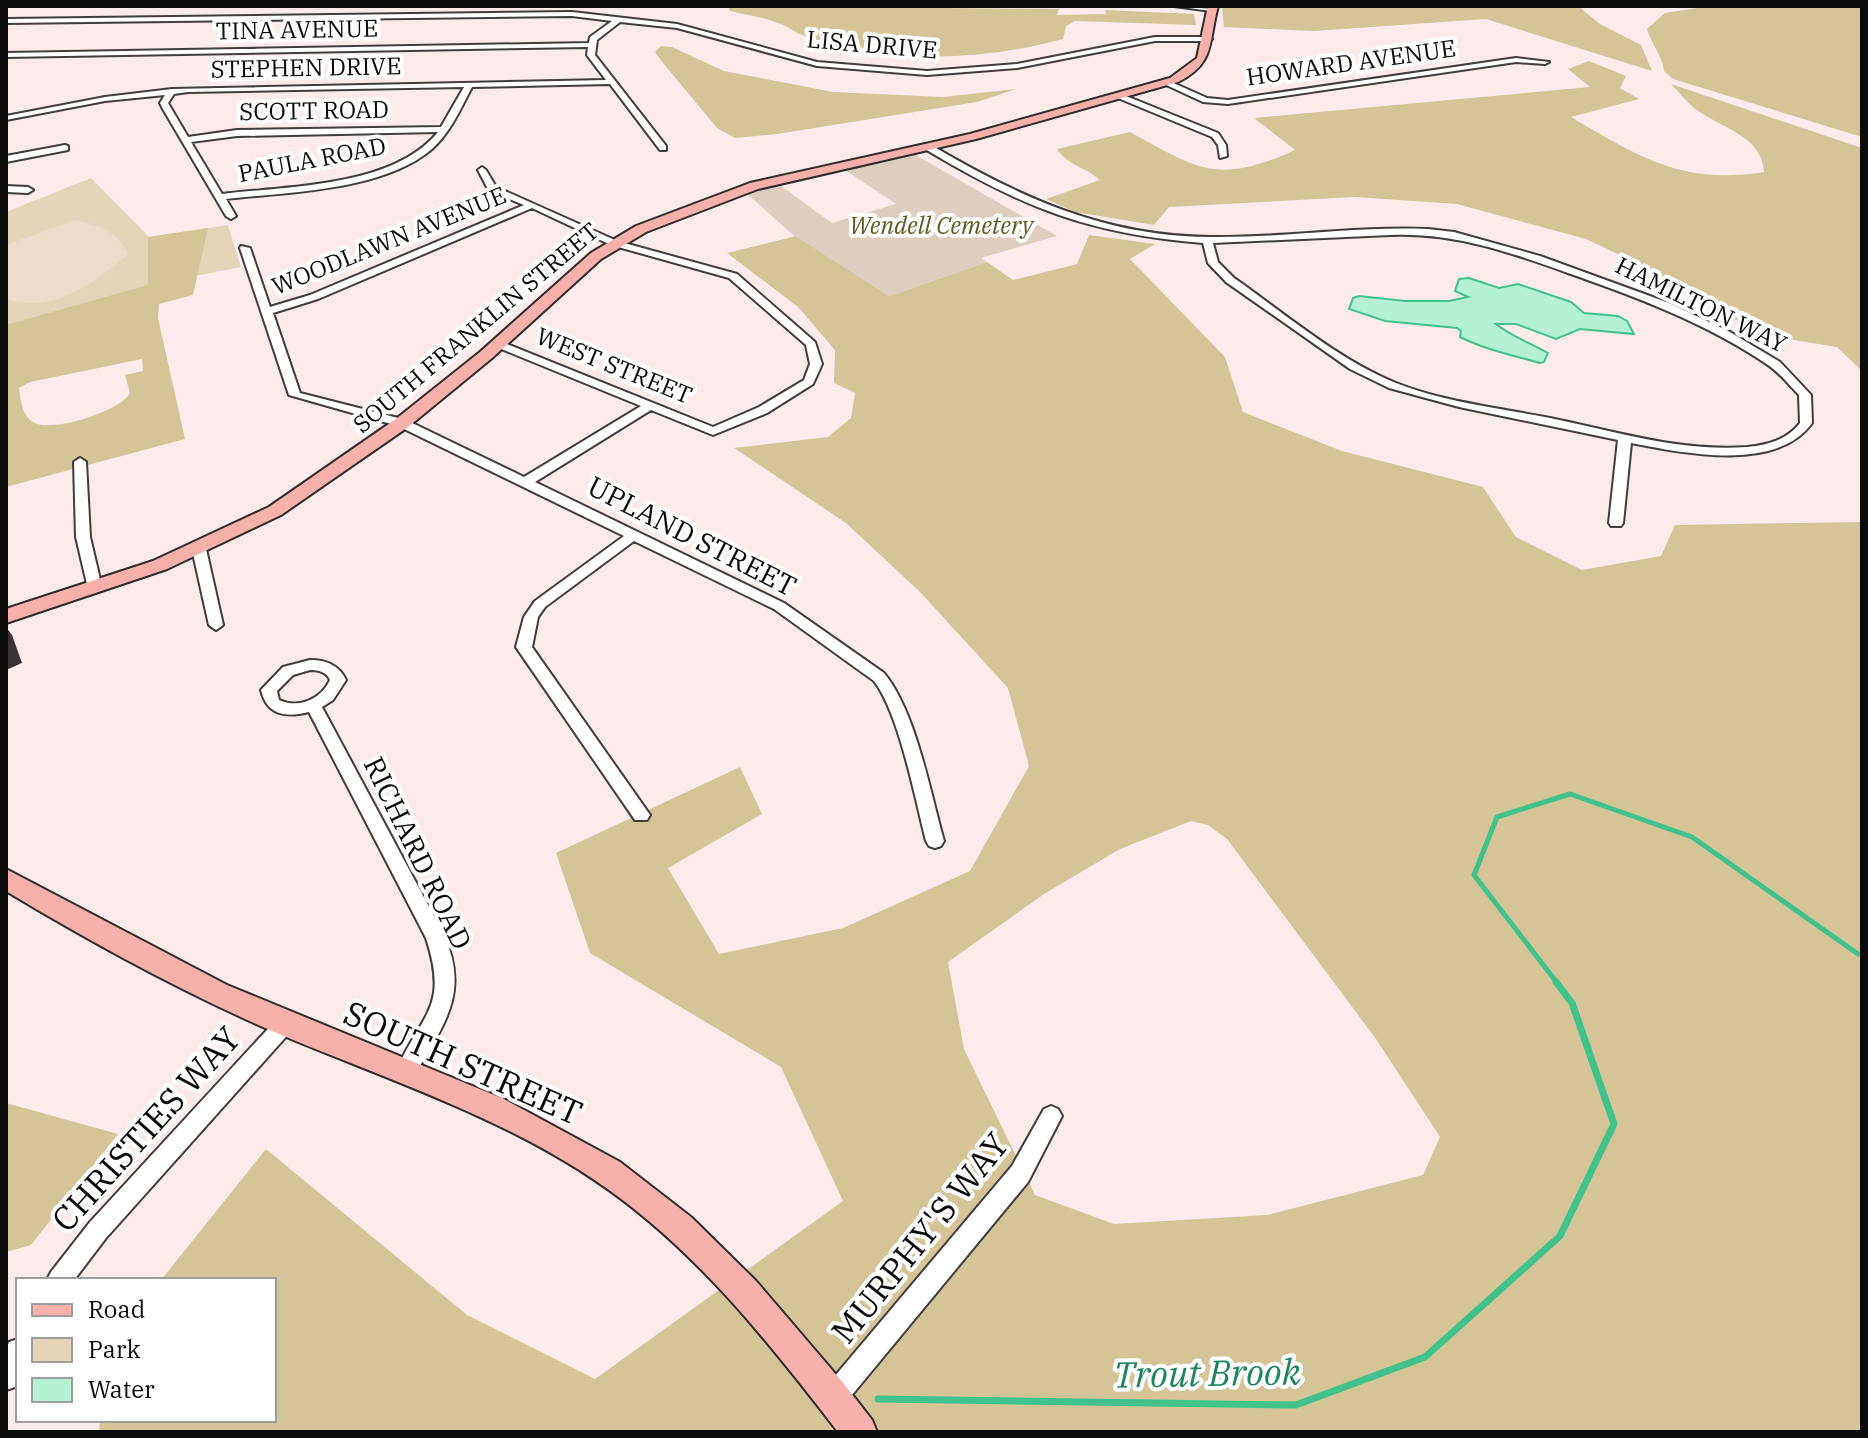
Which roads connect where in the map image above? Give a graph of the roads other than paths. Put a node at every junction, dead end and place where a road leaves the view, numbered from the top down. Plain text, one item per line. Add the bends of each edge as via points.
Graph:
1 (412, 6) edge
2 (1177, 6) edge
3 (1212, 8) edge
4 (405, 15) junction
5 (620, 18) junction
6 (6, 21) edge
7 (1208, 39) junction
8 (590, 45) junction
9 (6, 55) edge
10 (1545, 62) dead end
11 (1174, 80) junction
12 (609, 82) junction
13 (469, 85) junction
14 (172, 91) junction
15 (1121, 96) junction
16 (6, 118) edge
17 (443, 129) junction
18 (187, 140) junction
19 (928, 147) junction
20 (65, 148) dead end
21 (663, 148) dead end
22 (1223, 156) dead end
23 (6, 159) edge
24 (482, 170) dead end
25 (6, 189) edge
26 (28, 190) dead end
27 (220, 197) junction
28 (532, 205) junction
29 (231, 216) dead end
30 (1207, 240) junction
31 (614, 243) junction
32 (245, 248) dead end
33 (266, 312) junction
34 (498, 344) junction
35 (651, 405) junction
36 (402, 423) junction
37 (713, 431) joint
38 (1625, 437) junction
39 (80, 462) dead end
40 (526, 482) junction
41 (1616, 523) dead end
42 (634, 535) junction
43 (199, 549) junction
44 (95, 588) junction
45 (6, 616) edge
46 (216, 625) dead end
47 (313, 705) dead end
48 (641, 815) dead end
49 (935, 841) dead end
50 (6, 879) edge
51 (285, 1024) junction
52 (406, 1071) junction
53 (1051, 1116) dead end
54 (61, 1278) edge
55 (16, 1356) edge
56 (6, 1378) edge
57 (833, 1398) junction
58 (860, 1432) edge

1 - 4 street
2 - 3 street
3 - 7 main road
4 - 5 street, LISA DRIVE
4 - 6 street, LISA DRIVE
5 - 7 street, LISA DRIVE via 694,29 817,64 900,72 994,69 1155,39
5 - 8 street
7 - 11 main road via 1204,59
8 - 9 street, TINA AVENUE
8 - 12 street
10 - 11 street, HOWARD AVENUE via 1516,60 1228,102 1206,100
11 - 15 main road, SOUTH FRANKLIN STREET
12 - 13 street, STEPHEN DRIVE
12 - 21 street
13 - 14 street, STEPHEN DRIVE
13 - 17 street, PAULA ROAD
14 - 16 street, STEPHEN DRIVE
14 - 18 street via 164,103
15 - 19 main road, SOUTH FRANKLIN STREET
15 - 22 street via 1215,135
17 - 18 street, SCOTT ROAD via 237,133
17 - 27 street, PAULA ROAD via 425,150 376,172
18 - 27 street
19 - 30 street, HAMILTON WAY via 1013,197 1070,220
19 - 31 main road, SOUTH FRANKLIN STREET via 754,186
20 - 23 street
24 - 28 street via 492,189
25 - 26 street
27 - 29 street
28 - 31 street, WOODLAWN AVENUE
28 - 33 street, WOODLAWN AVENUE
30 - 38 street, HAMILTON WAY via 1213,263 1230,280 1373,377 1441,399
30 - 38 street, HAMILTON WAY via 1414,231 1495,246 1616,286 1759,352 1800,384 1810,409 1797,434 1753,450 1697,450
31 - 34 main road, SOUTH FRANKLIN STREET
31 - 37 street, WOODLAWN AVENUE via 733,276 811,344 816,364 809,382 763,410
32 - 33 street
33 - 36 street, UPLAND STREET via 295,395
34 - 35 street, WEST STREET
34 - 36 main road, SOUTH FRANKLIN STREET
35 - 37 street, WEST STREET
35 - 40 street
36 - 40 street, UPLAND STREET
36 - 43 main road, SOUTH FRANKLIN STREET via 305,493
38 - 41 street
39 - 44 street via 83,537
40 - 42 street, UPLAND STREET
42 - 48 street via 540,604 524,647
42 - 49 street, UPLAND STREET via 766,599 879,677 902,722
43 - 44 main road, SOUTH FRANKLIN STREET
43 - 46 street
44 - 45 main road, SOUTH FRANKLIN STREET
47 - 52 street, RICHARD ROAD via 435,937 445,966 443,998
50 - 51 main road, SOUTH STREET via 192,983
51 - 52 main road, SOUTH STREET
51 - 54 street, CHRISTIES WAY
52 - 57 main road, SOUTH STREET via 529,1124 667,1215 737,1283
53 - 57 street, MURPHY'S WAY via 1020,1174
55 - 56 street
57 - 58 main road, SOUTH STREET

